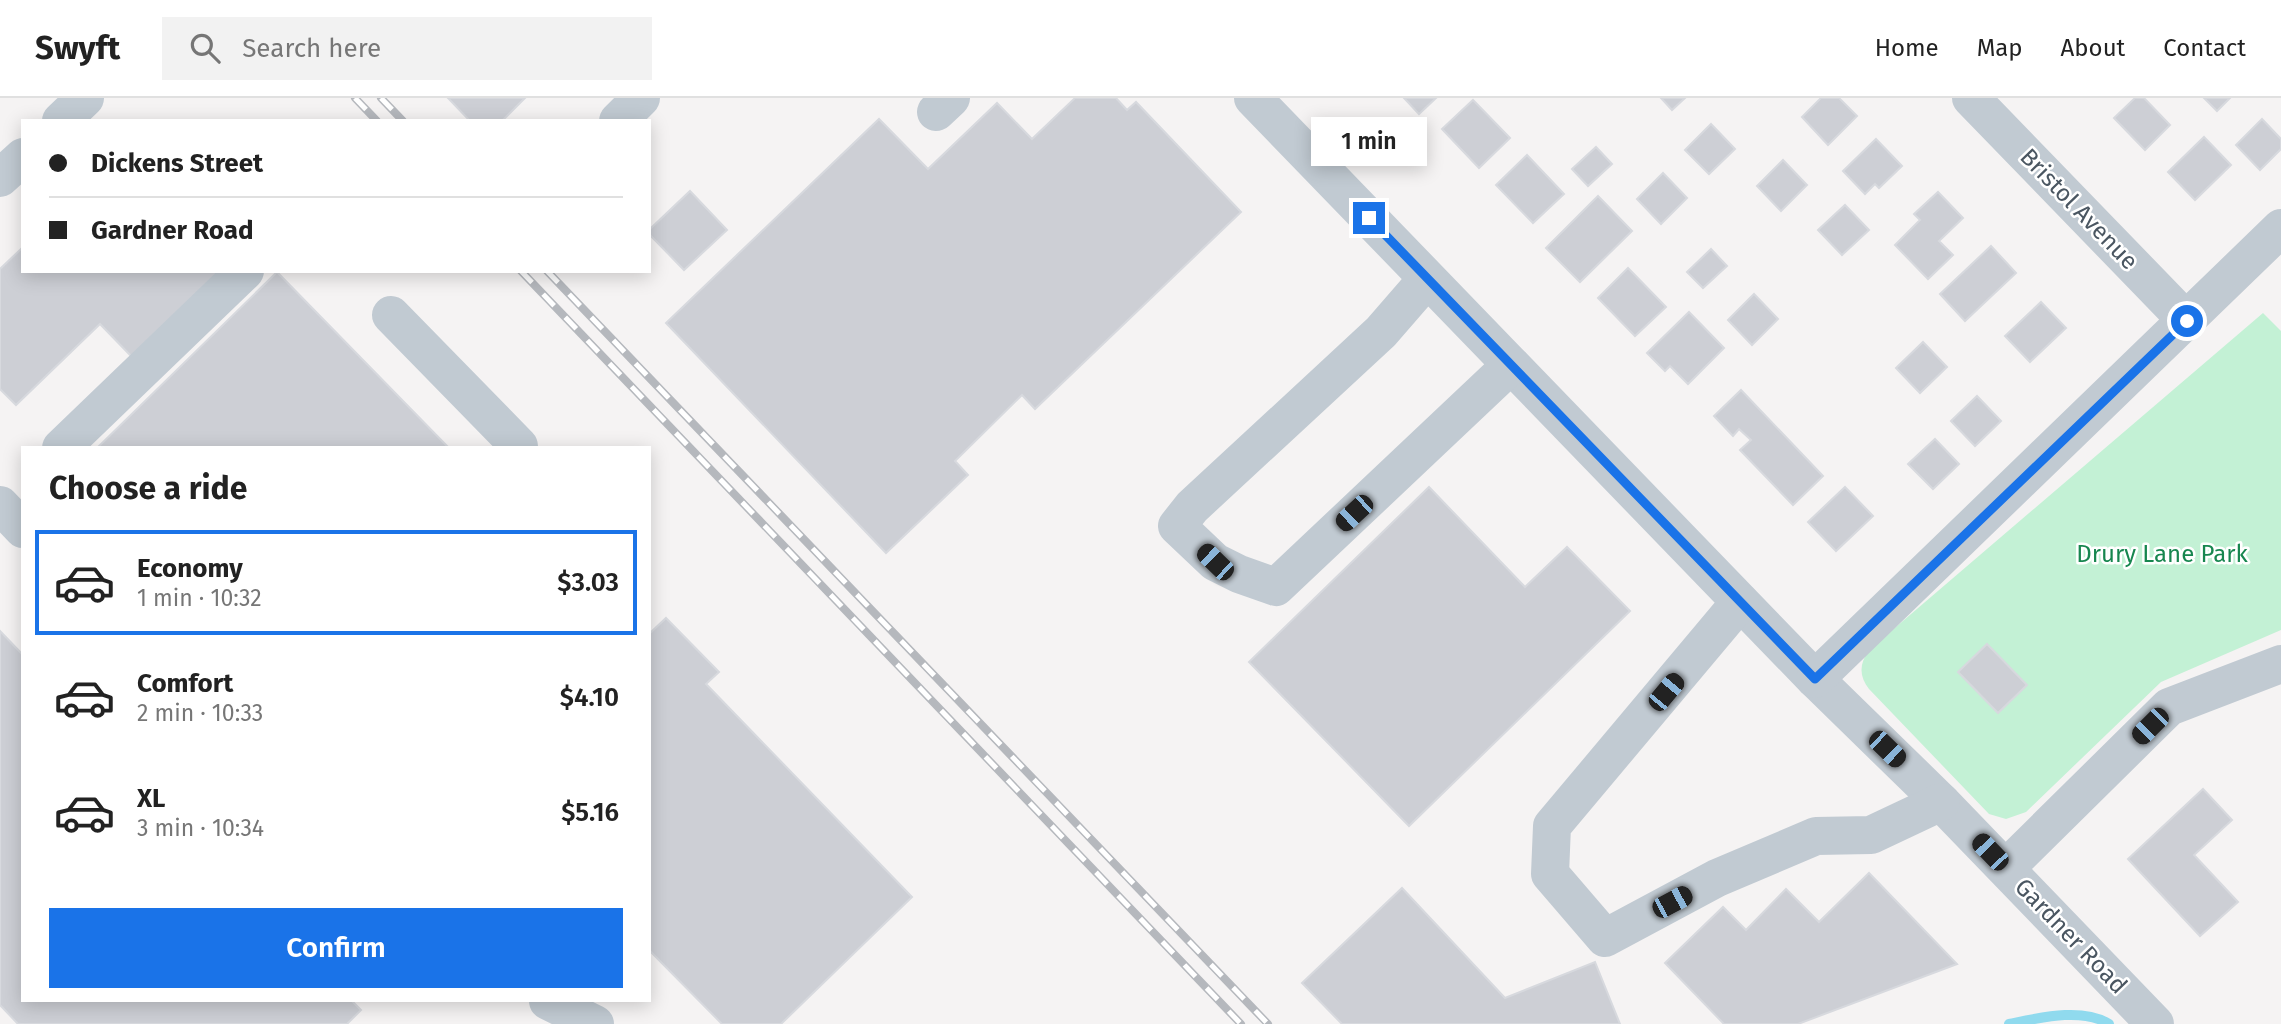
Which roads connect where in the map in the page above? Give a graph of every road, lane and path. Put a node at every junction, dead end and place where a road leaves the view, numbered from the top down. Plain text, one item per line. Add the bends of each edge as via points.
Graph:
1 (85, 98) edge
2 (641, 98) edge
3 (1253, 98) edge
4 (1971, 98) edge
5 (63, 119) edge
6 (620, 119) edge
7 (21, 159) edge
8 (0, 178) edge
9 (2281, 228) edge
10 (243, 273) edge
11 (1427, 279) junction
12 (391, 316) dead end
13 (2187, 321) junction
14 (1511, 365) junction
15 (63, 446) edge
16 (519, 446) edge
17 (1740, 601) junction
18 (2281, 664) edge
19 (1815, 679) junction
20 (1941, 802) junction
21 (2006, 869) junction
22 (531, 1002) edge
23 (550, 1002) edge
24 (524, 1024) edge
25 (594, 1024) edge
26 (2155, 1024) edge

1 - 5 street
2 - 6 street
3 - 11 street, Gardner Road
4 - 13 street, Bristol Avenue
7 - 8 street
9 - 13 street
10 - 15 street
11 - 14 street, Gardner Road
11 - 14 street via 1381,332 1177,526 1215,562 1276,587
12 - 16 street
13 - 19 street
14 - 17 street, Gardner Road
17 - 19 street, Gardner Road
17 - 20 street via 1552,826 1550,874 1605,938 1717,878 1815,835 1871,835
18 - 21 street via 2169,707
19 - 20 street, Gardner Road
20 - 21 street, Gardner Road
21 - 26 street, Gardner Road
22 - 24 street
23 - 25 street

